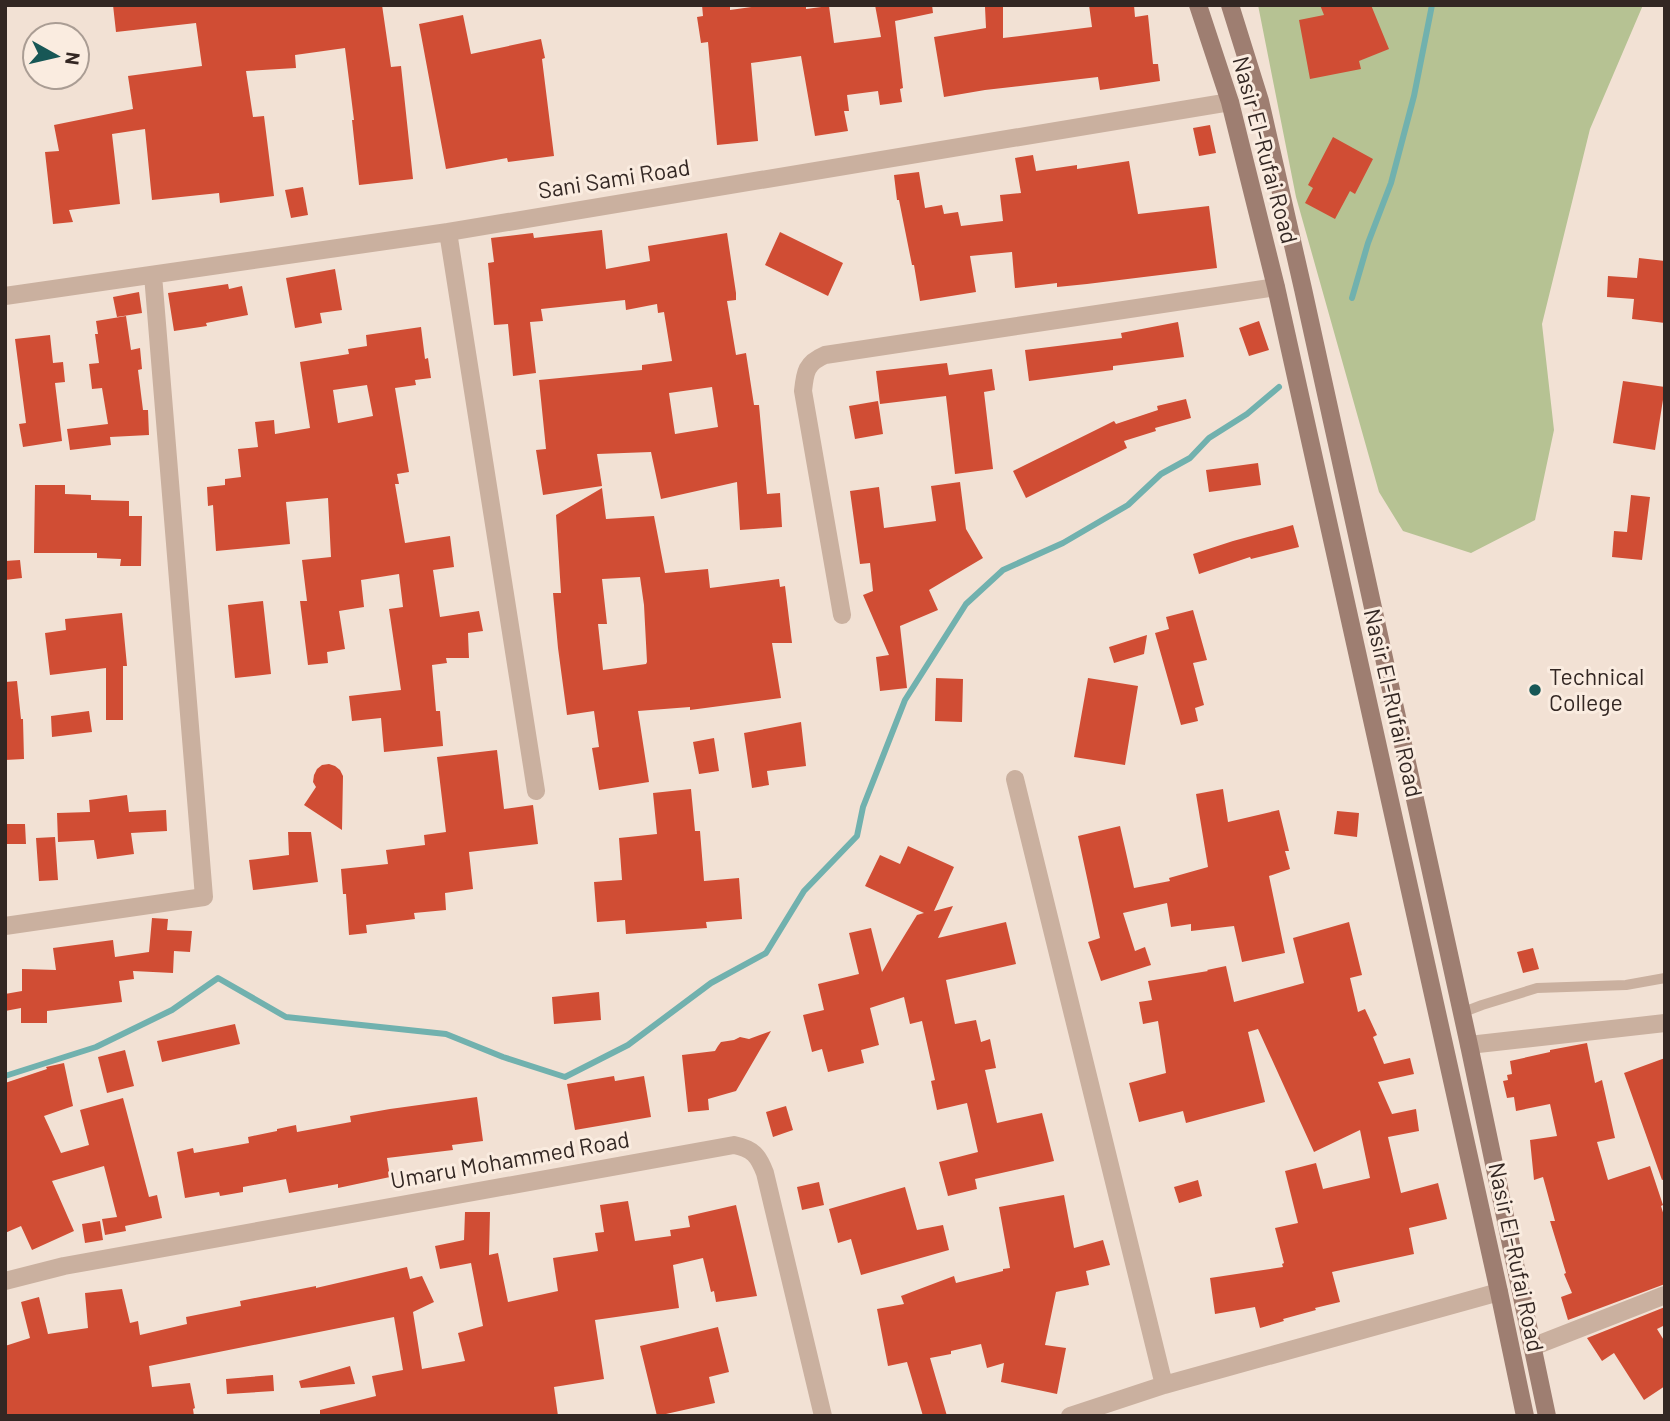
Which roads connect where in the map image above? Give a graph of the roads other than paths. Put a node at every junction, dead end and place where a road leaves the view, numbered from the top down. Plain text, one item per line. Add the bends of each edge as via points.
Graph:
1 (1198, 5) edge
2 (1230, 5) edge
3 (1230, 102) junction
4 (448, 232) junction
5 (153, 275) junction
6 (1276, 287) junction
7 (5, 296) edge
8 (1354, 519) junction
9 (1328, 525) junction
10 (842, 615) dead end
11 (1015, 779) dead end
12 (536, 791) dead end
13 (5, 926) edge
14 (1665, 978) edge
15 (1461, 1013) junction
16 (1665, 1023) edge
17 (1469, 1045) junction
18 (5, 1281) edge
19 (1499, 1292) junction
20 (1665, 1295) edge
21 (1532, 1347) junction
22 (1164, 1385) junction
23 (822, 1416) edge
24 (1070, 1416) edge
25 (1525, 1416) edge
26 (1547, 1416) edge

1 - 3 main road, Nasir El-Rufai Road
2 - 8 main road, Nasir El-Rufai Road via 1260,101
3 - 4 street, Sani Sami Road
3 - 6 main road, Nasir El-Rufai Road
4 - 5 street, Sani Sami Road
4 - 12 street
5 - 7 street, Sani Sami Road
5 - 13 street via 204,897
6 - 9 main road, Nasir El-Rufai Road
6 - 10 street via 825,355 811,362 803,391
8 - 9 main road
8 - 15 main road, Nasir El-Rufai Road
9 - 19 main road, Nasir El-Rufai Road
11 - 22 street
14 - 15 lane via 1626,985 1537,988
15 - 17 main road, Nasir El-Rufai Road
16 - 17 street
17 - 21 main road, Nasir El-Rufai Road
18 - 23 street, Umaru Mohammed Road via 64,1266 734,1145 746,1147 759,1158 765,1172
19 - 22 street
19 - 25 main road, Nasir El-Rufai Road
20 - 21 street
21 - 26 main road, Nasir El-Rufai Road
22 - 24 street

